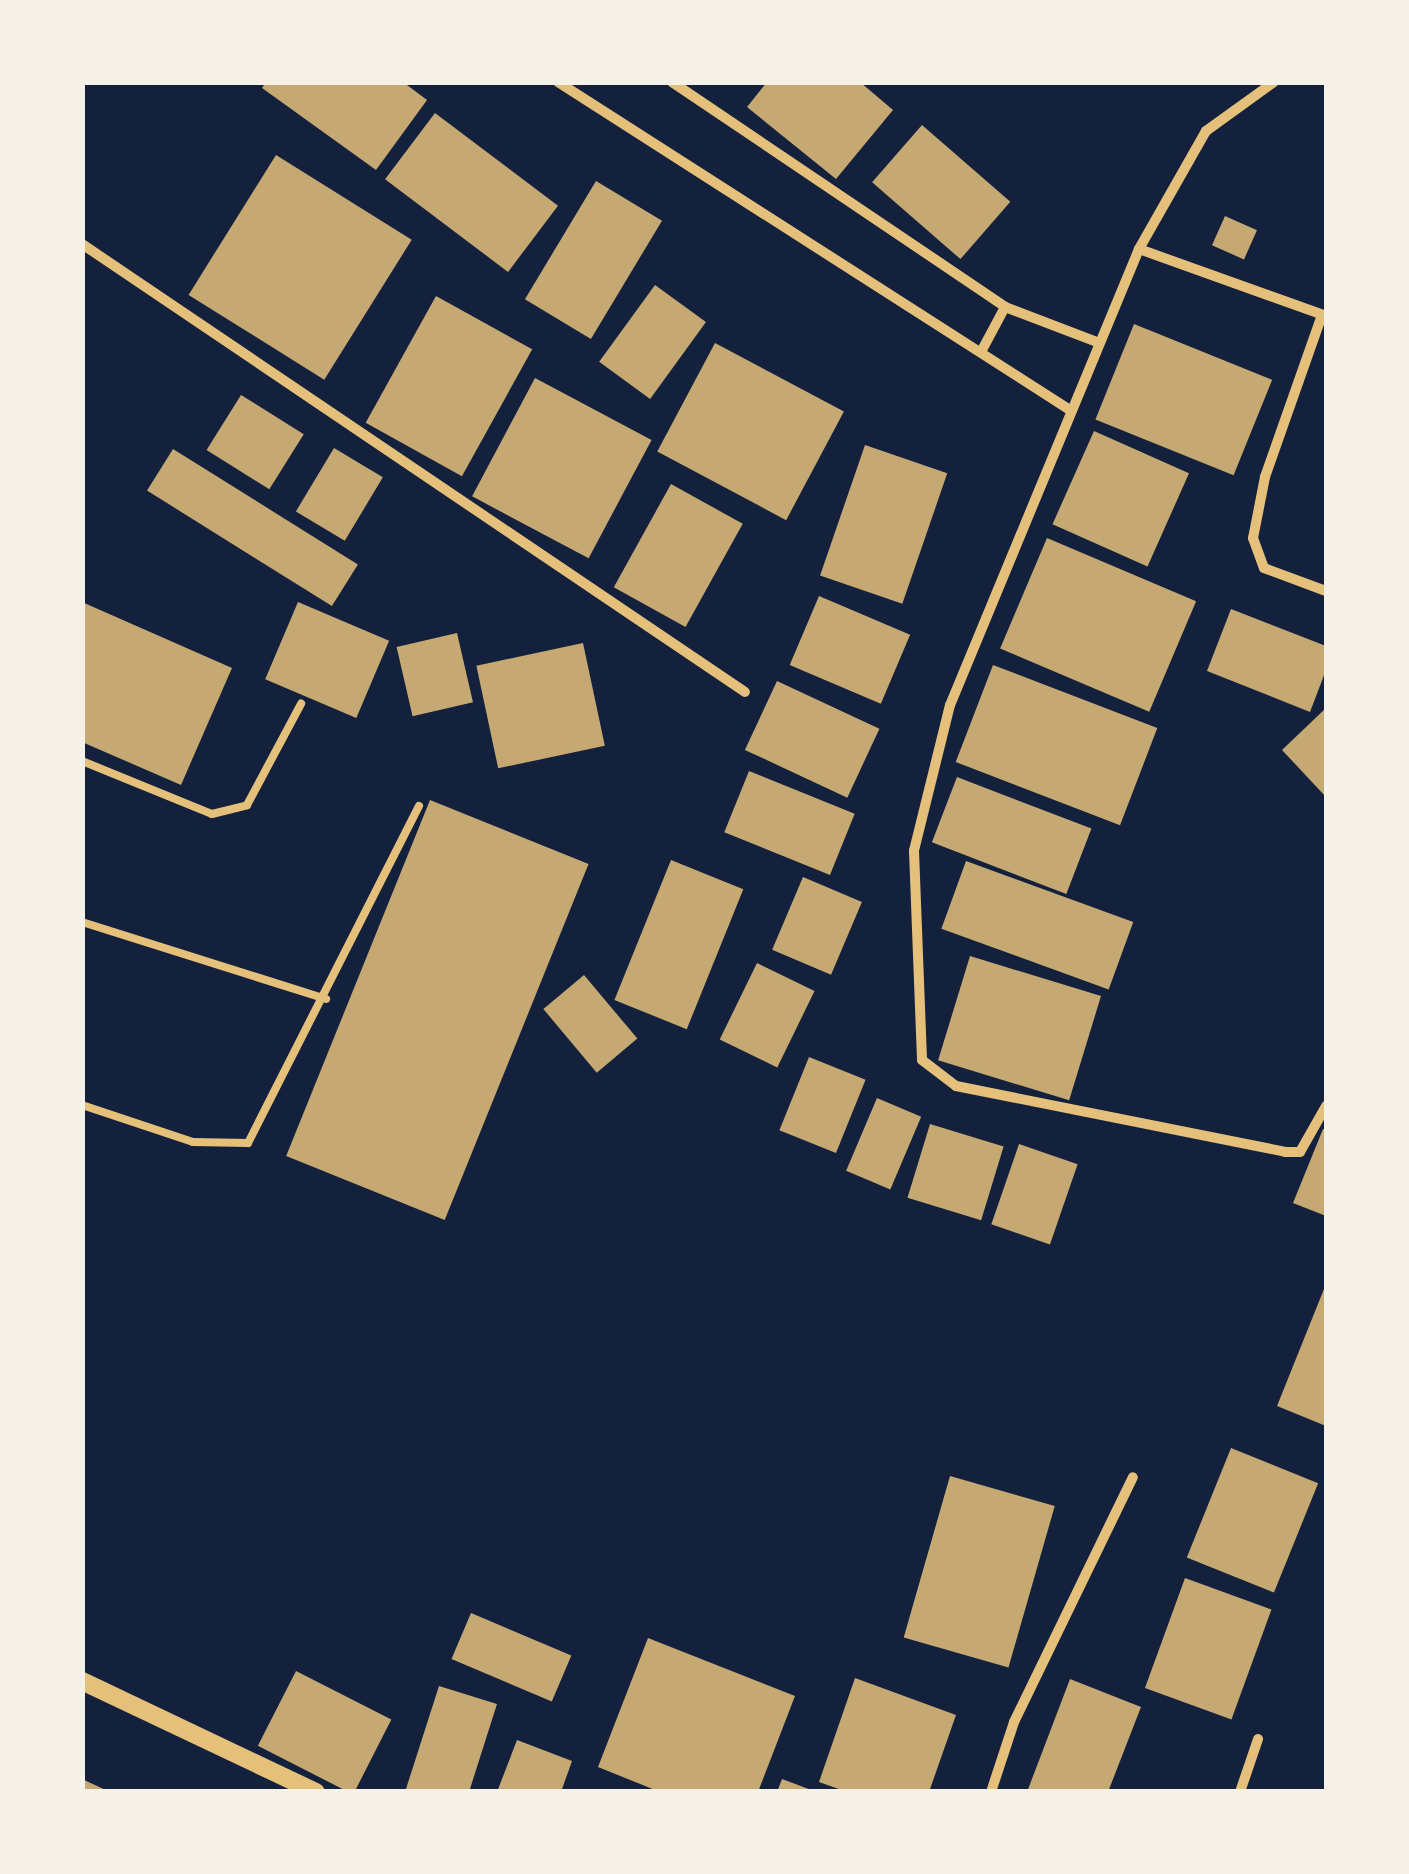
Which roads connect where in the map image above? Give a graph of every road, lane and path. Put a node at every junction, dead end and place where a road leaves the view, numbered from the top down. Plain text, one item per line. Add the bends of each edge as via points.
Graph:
1 (558, 82) edge
2 (672, 82) edge
3 (1274, 82) edge
4 (82, 244) edge
5 (1139, 249) junction
6 (1005, 307) junction
7 (1324, 316) edge
8 (1097, 342) junction
9 (981, 352) junction
10 (1070, 410) junction
11 (1326, 591) edge
12 (745, 692) dead end
13 (300, 704) dead end
14 (82, 761) edge
15 (419, 806) dead end
16 (82, 922) edge
17 (326, 999) junction
18 (82, 1105) edge
19 (1326, 1106) edge
20 (1133, 1477) dead end
21 (82, 1681) edge
22 (1258, 1739) dead end
23 (316, 1792) edge
24 (991, 1792) edge
25 (1240, 1792) edge

1 - 9 street
2 - 6 street
3 - 5 street via 1206,132
4 - 12 street
5 - 7 street
5 - 8 street
6 - 8 street
6 - 9 street
7 - 11 street via 1265,476 1254,538 1264,568
8 - 10 street
9 - 10 street
10 - 19 street via 950,705 914,850 922,1060 956,1086 1285,1152 1300,1152
13 - 14 lane via 247,805 212,814
15 - 17 lane
16 - 17 lane
17 - 18 lane via 248,1143 193,1142
20 - 24 street via 1014,1722
21 - 23 street
22 - 25 street

